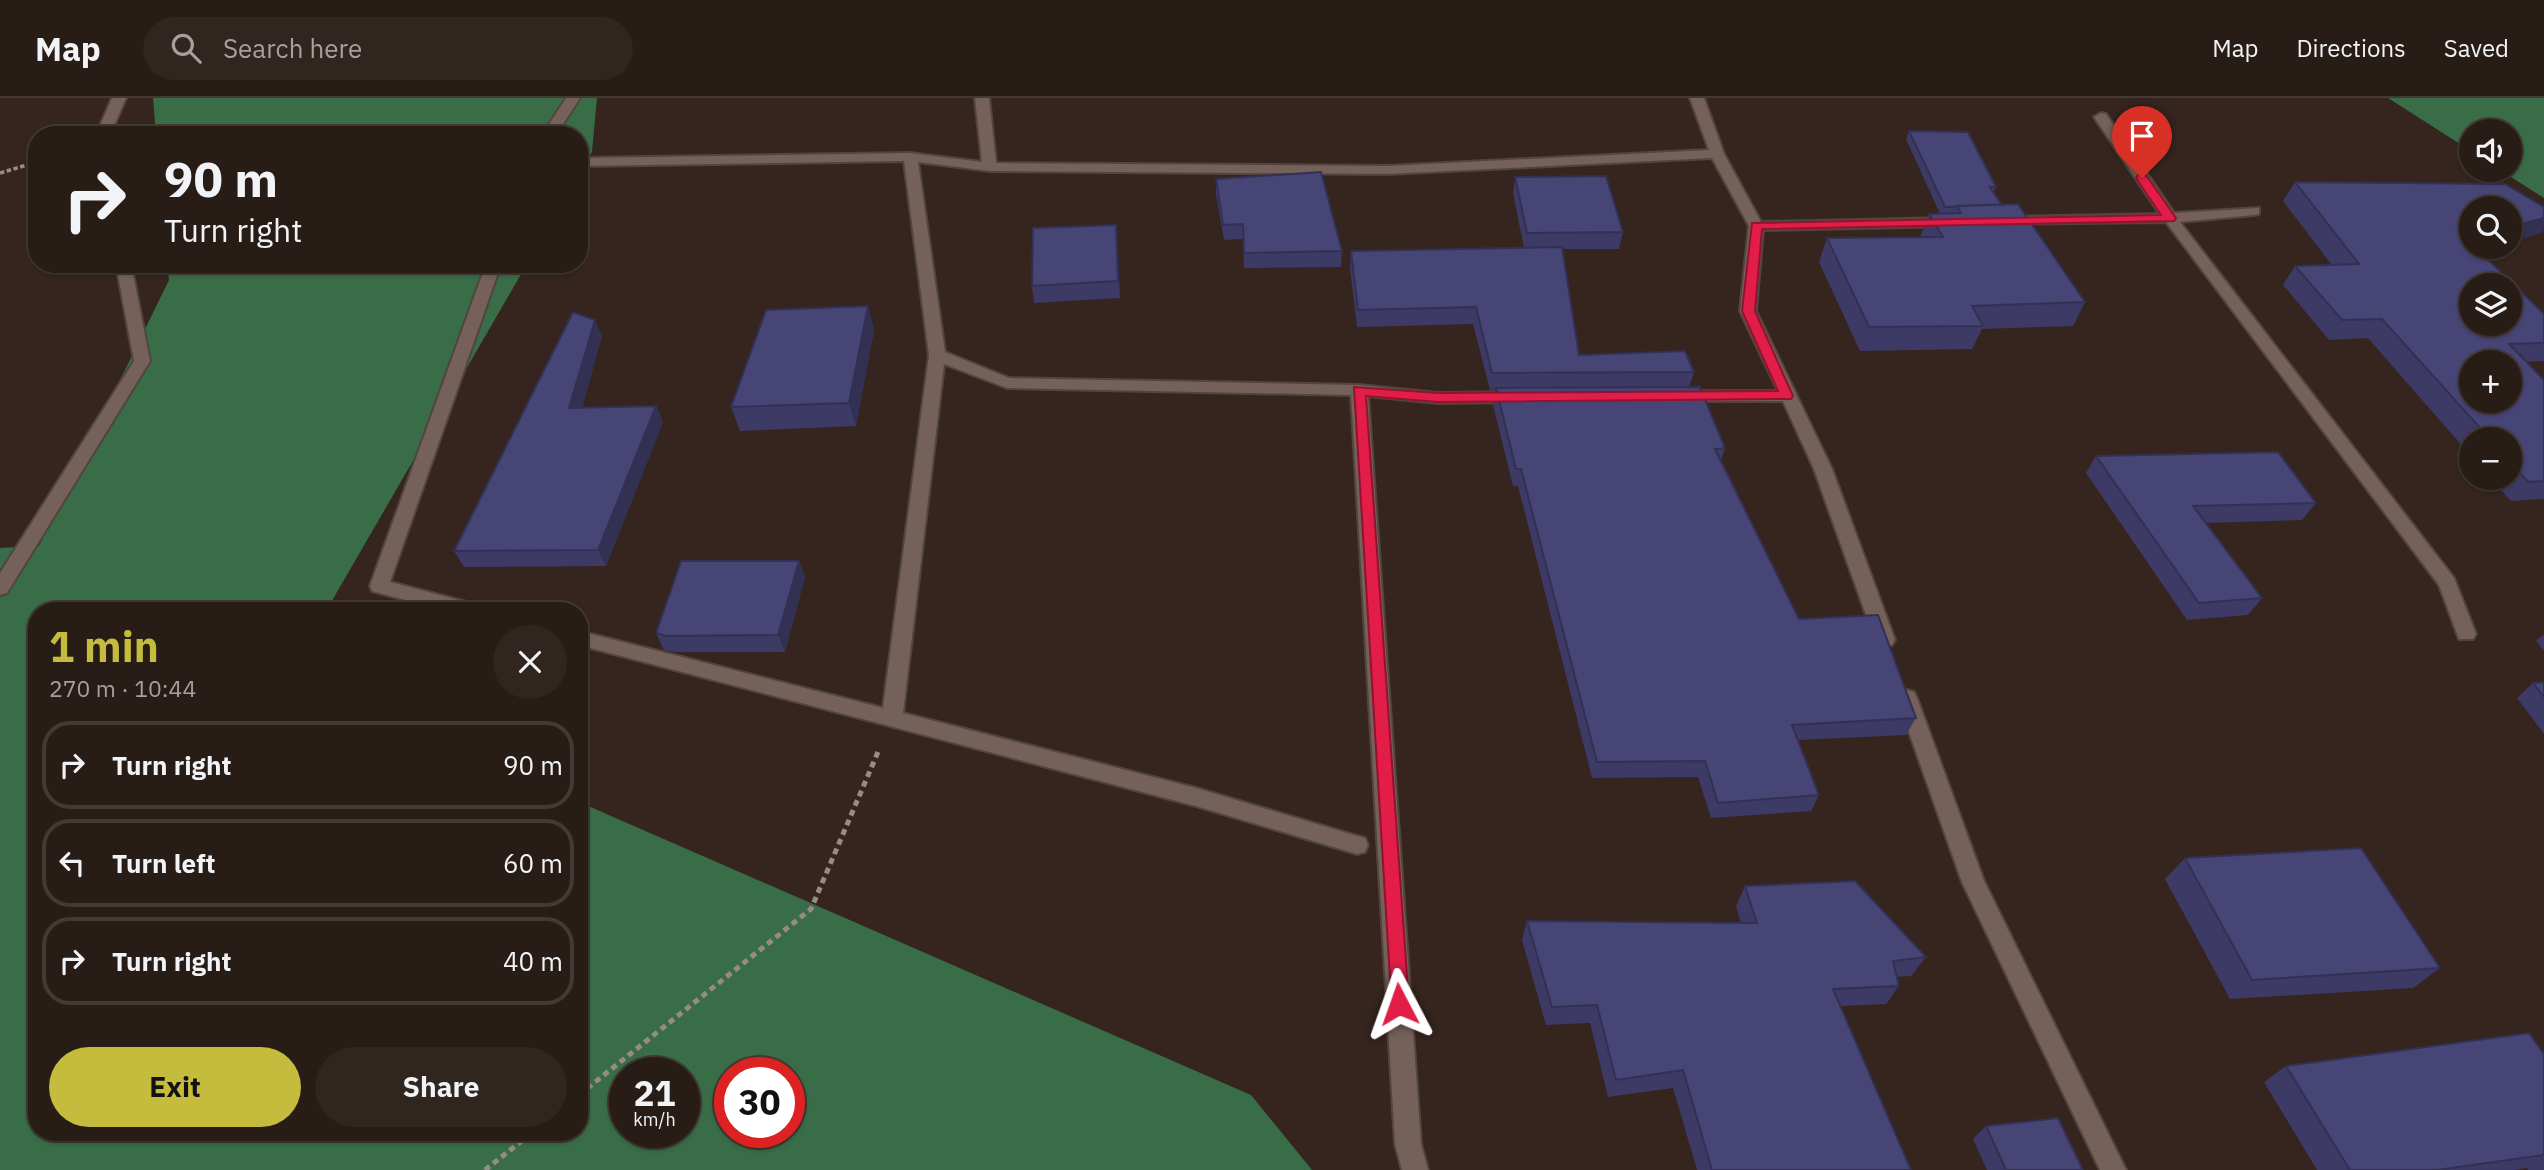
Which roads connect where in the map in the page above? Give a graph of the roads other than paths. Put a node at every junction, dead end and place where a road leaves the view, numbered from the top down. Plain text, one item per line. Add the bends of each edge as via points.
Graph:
1 (119, 98) edge
2 (573, 98) edge
3 (982, 98) edge
4 (1697, 98) edge
5 (2101, 117) dead end
6 (107, 126) edge
7 (555, 126) edge
8 (1717, 154) junction
9 (910, 157) junction
10 (588, 162) edge
11 (990, 167) junction
12 (2254, 211) dead end
13 (2170, 218) junction
14 (1963, 222) edge
15 (1990, 222) edge
16 (1756, 226) junction
17 (125, 273) edge
18 (491, 273) edge
19 (937, 355) junction
20 (1359, 390) junction
21 (1661, 396) edge
22 (1786, 396) junction
23 (1536, 397) edge
24 (0, 588) edge
25 (440, 602) edge
26 (2466, 634) dead end
27 (588, 640) edge
28 (892, 719) junction
29 (1357, 845) dead end
30 (1415, 1170) edge
31 (2112, 1170) edge

1 - 6 street
2 - 7 street
3 - 11 street
4 - 8 street
5 - 13 street
8 - 11 street via 1387,170
8 - 16 street
9 - 10 street
9 - 11 street
9 - 19 street
12 - 13 street
13 - 15 street
13 - 26 street via 2447,583
14 - 16 street
16 - 22 street via 1748,311
17 - 24 street via 142,361
18 - 25 street via 379,586
19 - 20 street via 1007,383
19 - 28 street
20 - 23 street via 1438,398
20 - 30 street via 1407,1130
21 - 22 street
22 - 31 street via 1823,469 1973,881
27 - 28 street
28 - 29 street via 1196,797

